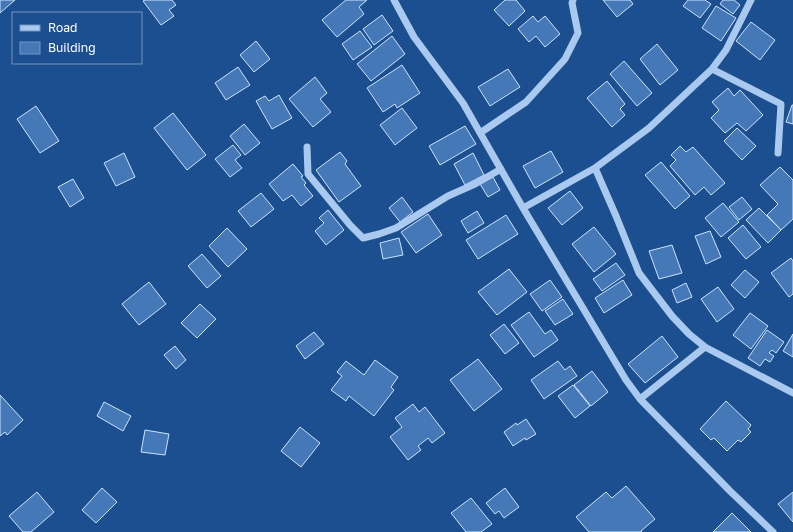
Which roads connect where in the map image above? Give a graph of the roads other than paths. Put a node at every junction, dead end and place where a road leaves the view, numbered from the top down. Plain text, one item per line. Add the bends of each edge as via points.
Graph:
1 (394, 0) edge
2 (573, 0) edge
3 (751, 0) edge
4 (712, 69) junction
5 (480, 133) junction
6 (307, 147) dead end
7 (778, 153) dead end
8 (595, 168) junction
9 (501, 169) junction
10 (523, 208) junction
11 (705, 347) junction
12 (793, 393) edge
13 (640, 399) junction
14 (770, 531) edge

1 - 5 street via 414,37 463,102
2 - 5 street via 578,33 565,59 526,102
3 - 4 street via 726,50
4 - 7 street via 781,104
4 - 8 street via 650,128
5 - 9 street
6 - 9 street via 308,174 363,238 396,228 448,196
8 - 10 street
8 - 11 street via 639,273 672,316
9 - 10 street
10 - 13 street via 626,380
11 - 12 street
11 - 13 street
13 - 14 street

